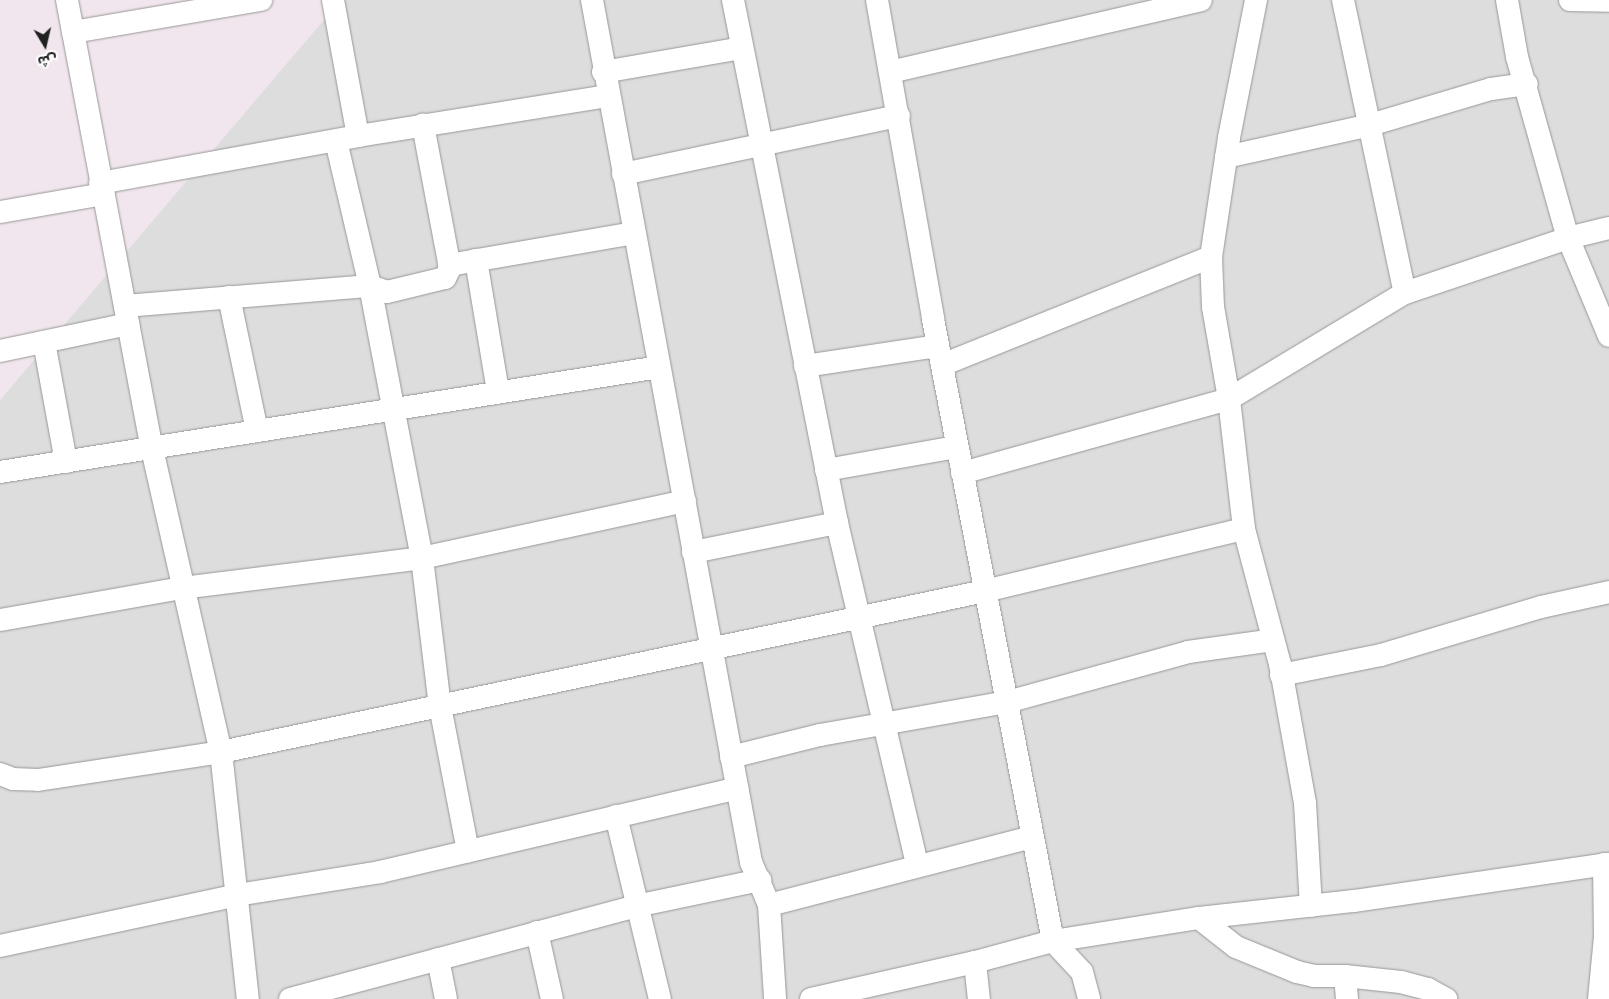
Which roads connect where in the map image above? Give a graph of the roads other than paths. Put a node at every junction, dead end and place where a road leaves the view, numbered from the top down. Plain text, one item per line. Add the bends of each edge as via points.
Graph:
1 (67, 0) edge
2 (261, 0) edge
3 (333, 0) edge
4 (592, 0) edge
5 (733, 0) edge
6 (876, 0) edge
7 (1201, 0) edge
8 (1256, 0) edge
9 (1343, 0) edge
10 (1508, 0) edge
11 (1570, 0) edge
12 (1609, 1) edge
13 (73, 32) junction
14 (742, 48) junction
15 (603, 72) junction
16 (890, 72) junction
17 (1527, 84) junction
18 (607, 96) junction
19 (899, 116) junction
20 (1370, 125) junction
21 (422, 126) junction
22 (358, 136) junction
23 (336, 140) junction
24 (762, 146) junction
25 (1226, 157) junction
26 (623, 174) junction
27 (102, 188) junction
28 (0, 212) edge
29 (1609, 228) edge
30 (634, 233) junction
31 (1568, 238) junction
32 (1211, 257) junction
33 (476, 260) junction
34 (449, 265) junction
35 (370, 286) junction
36 (1405, 293) junction
37 (229, 297) junction
38 (126, 315) junction
39 (1609, 336) edge
40 (44, 342) junction
41 (0, 351) edge
42 (940, 356) junction
43 (659, 366) junction
44 (805, 366) junction
45 (498, 391) junction
46 (1229, 399) junction
47 (393, 407) junction
48 (257, 431) junction
49 (957, 447) junction
50 (152, 449) junction
51 (66, 462) junction
52 (826, 470) junction
53 (0, 472) edge
54 (962, 474) junction
55 (685, 501) junction
56 (837, 523) junction
57 (1244, 529) junction
58 (693, 552) junction
59 (422, 558) junction
60 (182, 588) junction
61 (985, 591) junction
62 (1609, 592) edge
63 (859, 618) junction
64 (0, 620) edge
65 (1273, 640) junction
66 (710, 650) junction
67 (1281, 675) junction
68 (1007, 702) junction
69 (440, 706) junction
70 (882, 726) junction
71 (221, 752) junction
72 (731, 757) junction
73 (0, 774) edge
74 (737, 788) junction
75 (616, 816) junction
76 (1032, 837) junction
77 (468, 851) junction
78 (917, 864) junction
79 (1607, 864) edge
80 (760, 880) junction
81 (237, 895) junction
82 (769, 905) junction
83 (636, 906) junction
84 (1311, 906) junction
85 (1199, 918) junction
86 (536, 932) junction
87 (1053, 941) junction
88 (0, 946) edge
89 (438, 959) junction
90 (975, 962) junction
91 (1345, 976) junction
92 (344, 992) edge
93 (871, 992) edge
94 (1441, 998) edge
95 (248, 999) edge
96 (290, 999) edge
97 (446, 999) edge
98 (552, 999) edge
99 (660, 999) edge
100 (775, 999) edge
101 (811, 999) edge
102 (979, 999) edge
103 (1089, 999) edge
104 (1347, 999) edge
105 (1599, 999) edge

1 - 13 street
2 - 13 street
3 - 22 street
4 - 15 street
5 - 14 street
6 - 16 street
7 - 16 street
8 - 25 street
9 - 20 street
10 - 17 street via 1517,57
11 - 12 street
13 - 27 street
14 - 15 street
14 - 24 street
15 - 18 street
16 - 19 street
17 - 20 street via 1491,89
17 - 31 street
18 - 21 street
18 - 26 street
19 - 24 street
19 - 42 street
20 - 25 street
20 - 36 street
21 - 22 street
21 - 34 street
22 - 23 street
23 - 27 street
23 - 35 street
24 - 26 street
24 - 44 street
25 - 32 street
26 - 30 street
27 - 28 street
27 - 38 street
29 - 31 street
30 - 33 street
30 - 43 street
31 - 36 street
31 - 39 street
32 - 42 street
32 - 46 street via 1215,328
33 - 34 street
33 - 45 street
34 - 35 street via 449,274 440,281 387,292
35 - 37 street
35 - 47 street
36 - 46 street
37 - 38 street
37 - 48 street
38 - 40 street
38 - 50 street
40 - 41 street
40 - 51 street
42 - 44 street
42 - 49 street
43 - 45 street
43 - 55 street
44 - 52 street
45 - 47 street
46 - 54 street
46 - 57 street
47 - 48 street
47 - 59 street
48 - 50 street
49 - 52 street
49 - 54 street
50 - 51 street
50 - 60 street
51 - 53 street
52 - 56 street
54 - 61 street
55 - 58 street
55 - 59 street
56 - 58 street
56 - 63 street
57 - 61 street
57 - 65 street
58 - 66 street
59 - 60 street
59 - 69 street
60 - 64 street
60 - 71 street
61 - 63 street
61 - 68 street
62 - 67 street via 1541,606 1381,654
63 - 66 street
63 - 70 street
65 - 67 street
65 - 68 street via 1188,652
66 - 69 street
66 - 72 street
67 - 84 street via 1305,803
68 - 70 street
68 - 76 street
69 - 71 street
69 - 77 street
70 - 72 street via 820,735
70 - 78 street
71 - 73 street via 38,780 13,779
71 - 81 street
72 - 74 street
74 - 75 street
74 - 80 street via 751,862
75 - 77 street
75 - 83 street
76 - 78 street
76 - 87 street
77 - 81 street via 380,872
78 - 82 street
79 - 84 street
79 - 105 street
80 - 82 street
80 - 83 street
81 - 88 street
81 - 95 street
82 - 100 street
83 - 86 street
83 - 99 street
84 - 85 street
85 - 87 street
85 - 91 street via 1236,947 1297,972 1314,976
86 - 89 street
86 - 98 street
87 - 90 street
87 - 103 street via 1082,972
89 - 92 street
89 - 97 street
90 - 93 street
90 - 102 street
91 - 94 street via 1401,982
91 - 104 street
92 - 96 street
93 - 101 street

